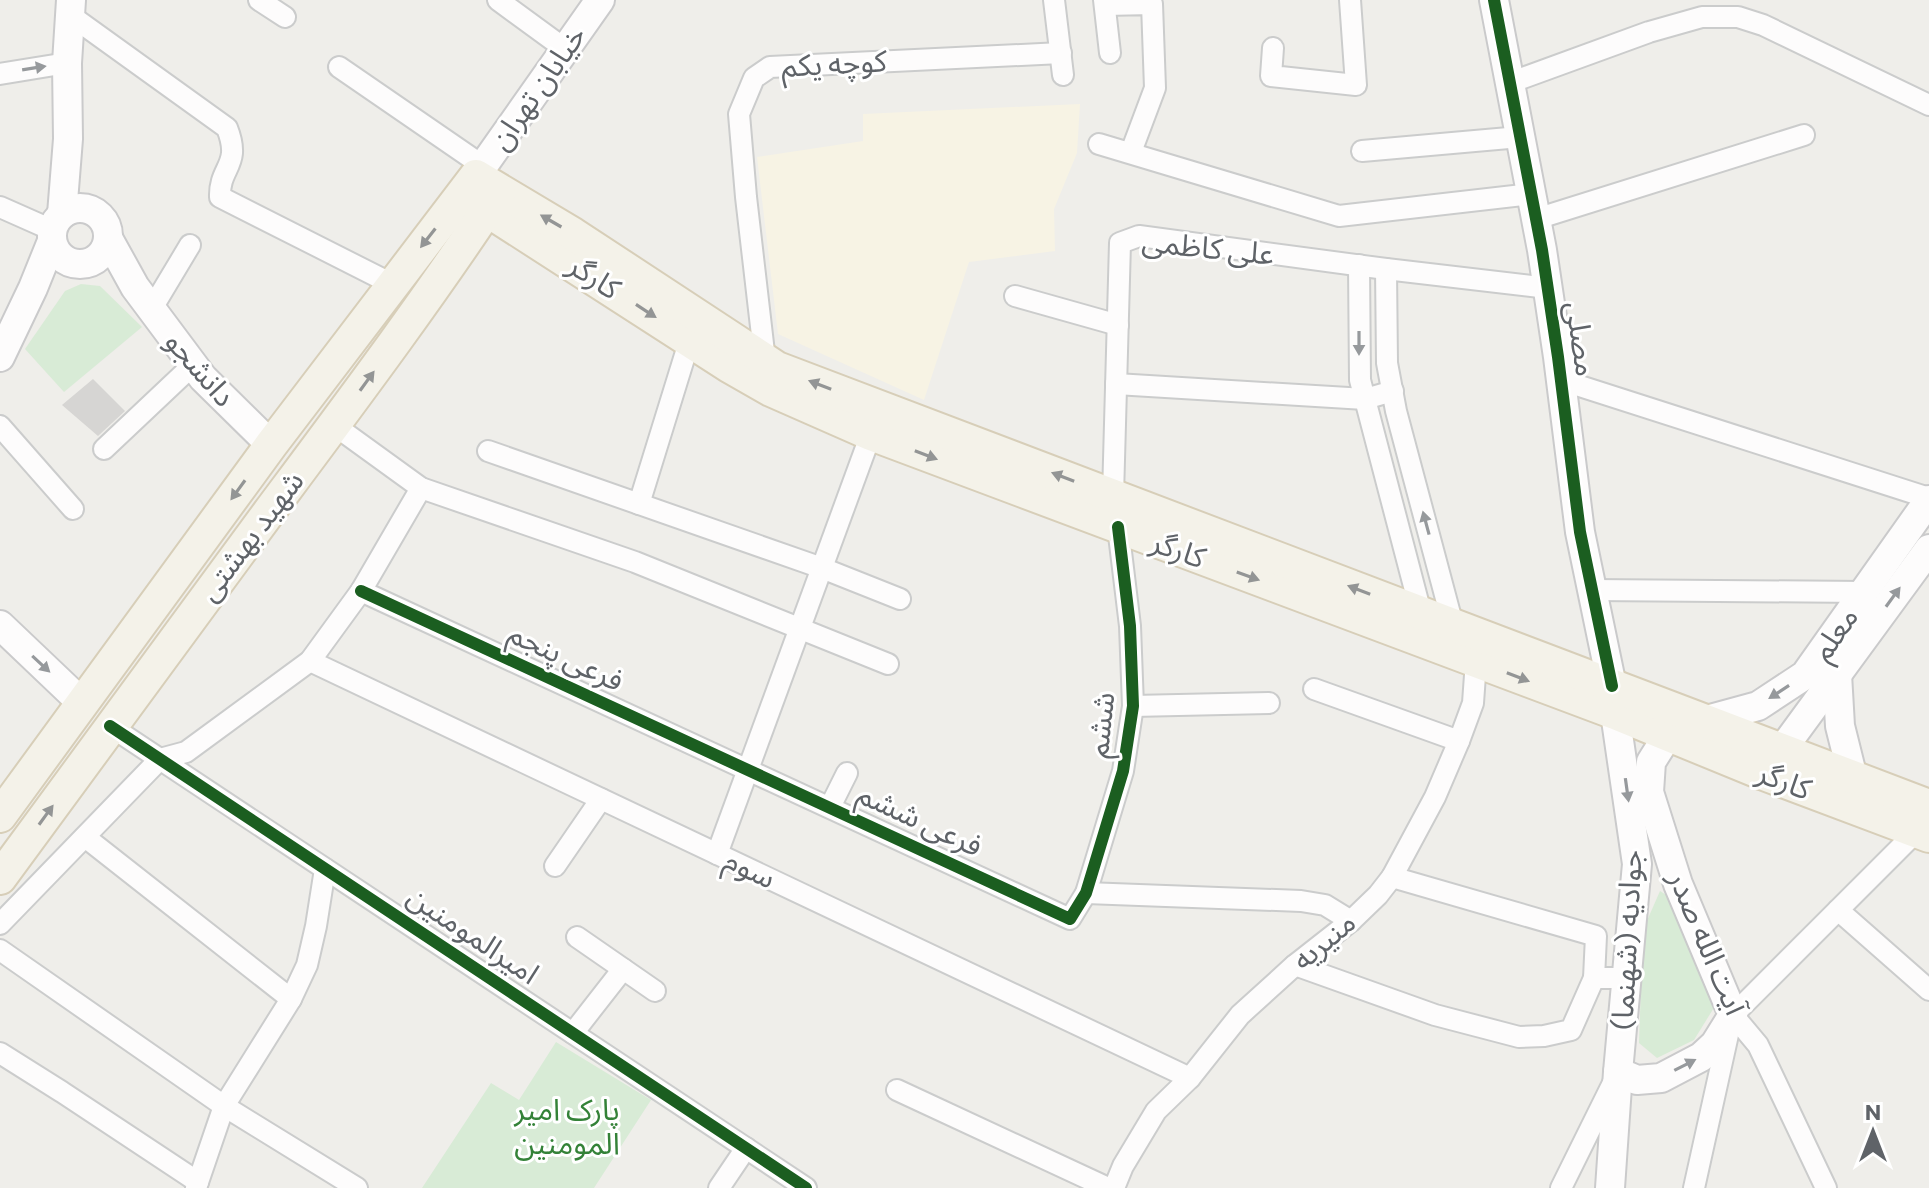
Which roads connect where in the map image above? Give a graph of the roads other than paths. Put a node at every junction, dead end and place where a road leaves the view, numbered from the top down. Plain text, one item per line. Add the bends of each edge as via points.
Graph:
1 (259, 0) edge
2 (498, 0) edge
3 (600, 0) edge
4 (1054, 0) edge
5 (1350, 0) edge
6 (1494, 0) edge
7 (1105, 3) edge
8 (70, 7) edge
9 (285, 17) dead end
10 (1273, 48) dead end
11 (565, 49) junction
12 (1061, 53) junction
13 (1110, 53) dead end
14 (67, 63) junction
15 (339, 67) dead end
16 (0, 74) edge
17 (1063, 75) dead end
18 (1509, 83) junction
19 (1929, 105) edge
20 (1804, 135) dead end
21 (1520, 137) junction
22 (68, 139) junction
23 (1099, 144) dead end
24 (1362, 151) dead end
25 (1131, 152) junction
26 (482, 187) junction
27 (0, 207) edge
28 (1534, 207) junction
29 (98, 213) junction
30 (55, 228) junction
31 (525, 233) junction
32 (190, 245) dead end
33 (91, 254) junction
34 (458, 254) junction
35 (1359, 265) junction
36 (1386, 269) junction
37 (392, 284) junction
38 (33, 288) junction
39 (1548, 288) junction
40 (1015, 296) dead end
41 (151, 310) junction
42 (1118, 325) junction
43 (690, 339) junction
44 (0, 357) edge
45 (765, 361) junction
46 (193, 365) junction
47 (1561, 380) junction
48 (1116, 384) junction
49 (1393, 391) junction
50 (1365, 399) junction
51 (334, 425) junction
52 (0, 426) edge
53 (871, 434) junction
54 (271, 445) junction
55 (104, 449) dead end
56 (488, 451) dead end
57 (421, 488) junction
58 (1929, 499) edge
59 (639, 504) junction
60 (73, 509) dead end
61 (1115, 512) junction
62 (1929, 549) edge
63 (822, 568) junction
64 (1592, 590) junction
65 (361, 591) junction
66 (1864, 592) junction
67 (900, 599) dead end
68 (1421, 613) junction
69 (0, 625) edge
70 (1453, 625) junction
71 (800, 629) junction
72 (310, 661) junction
73 (1476, 661) junction
74 (888, 664) dead end
75 (1837, 674) junction
76 (1314, 689) dead end
77 (1614, 700) junction
78 (82, 703) junction
79 (1269, 703) dead end
80 (1133, 706) junction
81 (1703, 721) junction
82 (110, 726) junction
83 (1668, 735) junction
84 (1459, 741) junction
85 (160, 759) junction
86 (1772, 762) junction
87 (748, 770) junction
88 (847, 773) dead end
89 (1853, 778) junction
90 (601, 799) junction
91 (830, 807) junction
92 (0, 816) edge
93 (1925, 825) edge
94 (85, 837) junction
95 (717, 854) junction
96 (555, 866) dead end
97 (325, 869) junction
98 (1392, 877) junction
99 (0, 878) edge
100 (1086, 893) junction
101 (1838, 910) junction
102 (1070, 919) joint
103 (1351, 921) junction
104 (0, 924) edge
105 (577, 937) dead end
106 (0, 950) edge
107 (1295, 965) junction
108 (623, 969) junction
109 (1594, 978) junction
110 (1627, 978) junction
111 (1929, 990) edge
112 (655, 991) dead end
113 (291, 999) junction
114 (1733, 1015) junction
115 (573, 1033) junction
116 (0, 1053) edge
117 (1618, 1072) junction
118 (1190, 1078) junction
119 (897, 1090) dead end
120 (224, 1106) junction
121 (746, 1148) junction
122 (197, 1185) edge
123 (357, 1188) edge
124 (719, 1188) edge
125 (806, 1188) edge
126 (1111, 1188) edge
127 (1561, 1188) edge
128 (1610, 1188) edge
129 (1694, 1188) edge
130 (1826, 1188) edge

1 - 9 street
2 - 11 street
3 - 11 street, خیابان تهران
4 - 12 street
5 - 10 street via 1356,85 1271,76
6 - 18 street, مصلی
7 - 13 street
7 - 25 street via 1152,4 1155,88
8 - 14 street
8 - 37 street via 227,128 232,161 220,197
11 - 26 street, خیابان تهران via 515,121
12 - 17 street
12 - 45 street, کوچه یکم via 770,67 754,78 739,114
16 -> 14 street
14 - 22 street
15 - 26 street
18 - 19 street via 1649,32 1702,17 1738,17
18 - 21 street, مصلی
20 - 28 street
21 - 24 street
21 - 28 street, مصلی
22 - 29 street
22 - 30 street
23 - 25 street
25 - 28 street via 1339,216
26 - 31 main road, کارگر
26 - 34 main road, شهید بهشتی
26 -> 37 main road, شهید بهشتی
45 -> 26 main road, کارگر via 573,234
27 - 30 street
28 - 39 street, مصلی
29 - 30 street via 77,208
29 - 33 street via 108,228
30 - 33 street via 55,251 62,259
30 - 38 street
31 - 34 main road
31 -> 43 main road, کارگر
32 - 41 street
33 - 38 street
33 - 41 street, دانشجو via 135,287
51 -> 34 main road, شهید بهشتی
35 - 36 street, علی کاظمی
35 - 42 street, علی کاظمی via 1139,236 1120,243
35 -> 50 street via 1360,380
36 - 39 street, علی کاظمی
36 - 49 street via 1387,363
37 - 54 main road, شهید بهشتی
38 - 44 street
39 - 47 street, مصلی
40 - 42 street
41 - 46 street, دانشجو
42 - 48 street, علی کاظمی
43 - 53 main road, کارگر via 771,390
43 - 59 street
61 -> 45 main road, کارگر
46 - 54 street, دانشجو
46 - 55 street
47 - 58 street
47 - 64 street, مصلی
48 - 50 street
48 - 61 street, علی کاظمی
49 - 50 street
70 -> 49 street
50 - 68 street
51 - 57 street
51 - 82 main road, شهید بهشتی
52 - 60 street
53 -> 61 main road, کارگر
53 - 63 street
54 -> 78 main road, شهید بهشتی
56 - 59 street
57 - 65 street
57 - 71 street via 635,562
58 - 66 street, معلم
59 - 63 street
68 -> 61 main road, کارگر
61 -> 73 main road, کارگر
61 - 80 street, ششم via 1130,626
75 -> 62 street, معلم
63 - 67 street
63 - 71 street
64 - 66 street
64 - 77 street, مصلی
65 - 72 street
65 - 87 street, فرعی پنجم
66 -> 81 street, معلم via 1805,675 1758,706
68 - 70 main road, کارگر
69 -> 78 street
70 - 77 main road, کارگر
71 - 74 street
71 - 87 street
72 - 85 street via 186,752
72 - 90 street, سوم
73 -> 77 main road, کارگر
73 - 84 street, منیریه via 1473,703
75 - 86 street, معلم
75 - 89 street via 1840,726
76 - 84 street
77 - 81 main road, کارگر
77 - 83 main road, کارگر
77 -> 110 street, جوادیه (شهنما) via 1637,864
78 - 92 main road, شهید بهشتی
79 - 80 street
80 - 100 street, ششم via 1123,771
81 - 86 main road, کارگر
82 - 85 street, امیرالمومنین
99 -> 82 main road, شهید بهشتی
83 - 86 main road, کارگر
83 - 114 street, آیت الله صدر via 1651,762 1649,792 1678,884
84 - 98 street, منیریه
85 - 94 street
85 - 97 street, امیرالمومنین
86 - 89 main road, کارگر
86 - 93 main road, کارگر
87 - 91 street, فرعی ششم
87 - 95 street
88 - 91 street
89 - 93 main road, کارگر
90 - 95 street, سوم
90 - 96 street
91 - 102 street, فرعی ششم
93 - 101 street
94 - 104 street
94 - 113 street
95 - 118 street, سوم
97 - 113 street via 307,965
97 - 115 street, امیرالمومنین
98 - 103 street, منیریه
98 - 109 street via 1596,936
100 - 102 street, ششم
100 - 103 street via 1301,901 1325,905
101 - 111 street
101 - 114 street
103 - 107 street, منیریه
105 - 108 street
106 - 120 street
107 - 109 street via 1435,1015 1519,1037 1571,1030
107 - 118 street, منیریه via 1240,1015
108 - 112 street
108 - 115 street
109 - 110 street
110 - 117 street, جوادیه (شهنما)
113 - 120 street
117 -> 114 street via 1637,1080 1661,1078 1701,1057
114 - 129 street
114 - 130 street, آیت الله صدر via 1758,1045
115 - 121 street, امیرالمومنین
116 - 122 street
117 - 127 street
117 - 128 street, جوادیه (شهنما)
118 - 126 street, منیریه via 1156,1111
119 - 126 street
120 - 122 street
120 - 123 street
121 - 124 street
121 - 125 street, امیرالمومنین

